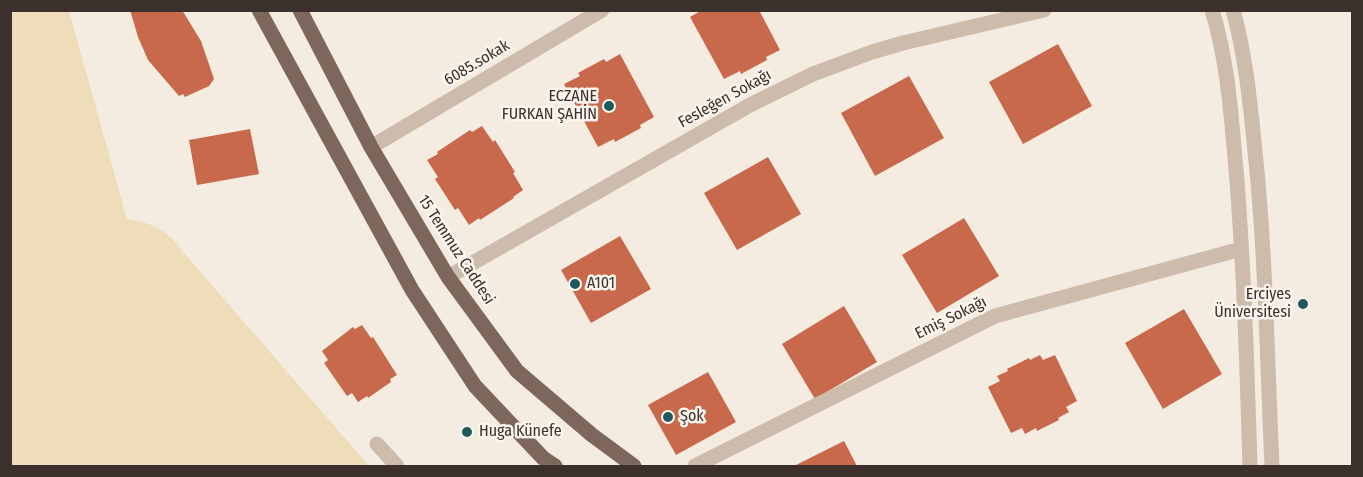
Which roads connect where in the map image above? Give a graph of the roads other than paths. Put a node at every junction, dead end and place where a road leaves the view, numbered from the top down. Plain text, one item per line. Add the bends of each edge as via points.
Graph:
1 (259, 10) edge
2 (300, 10) edge
3 (602, 10) edge
4 (1044, 10) edge
5 (1212, 10) edge
6 (1233, 10) edge
7 (371, 147) junction
8 (1241, 249) junction
9 (448, 277) junction
10 (377, 444) dead end
11 (397, 466) edge
12 (555, 466) edge
13 (634, 466) edge
14 (695, 466) edge
15 (1250, 466) edge
16 (1272, 466) edge

1 - 12 main road via 412,290 475,386
2 - 7 main road, 15 Temmuz Caddesi
3 - 7 street, 6085.sokak
4 - 9 street, Fesleğen Sokağı via 903,43 813,74 750,105
5 - 8 street via 1228,84
6 - 16 street via 1246,67 1258,182
7 - 9 main road, 15 Temmuz Caddesi
8 - 14 street, Emiş Sokağı via 995,316
8 - 15 street
9 - 13 main road, 15 Temmuz Caddesi via 517,371
10 - 11 street

